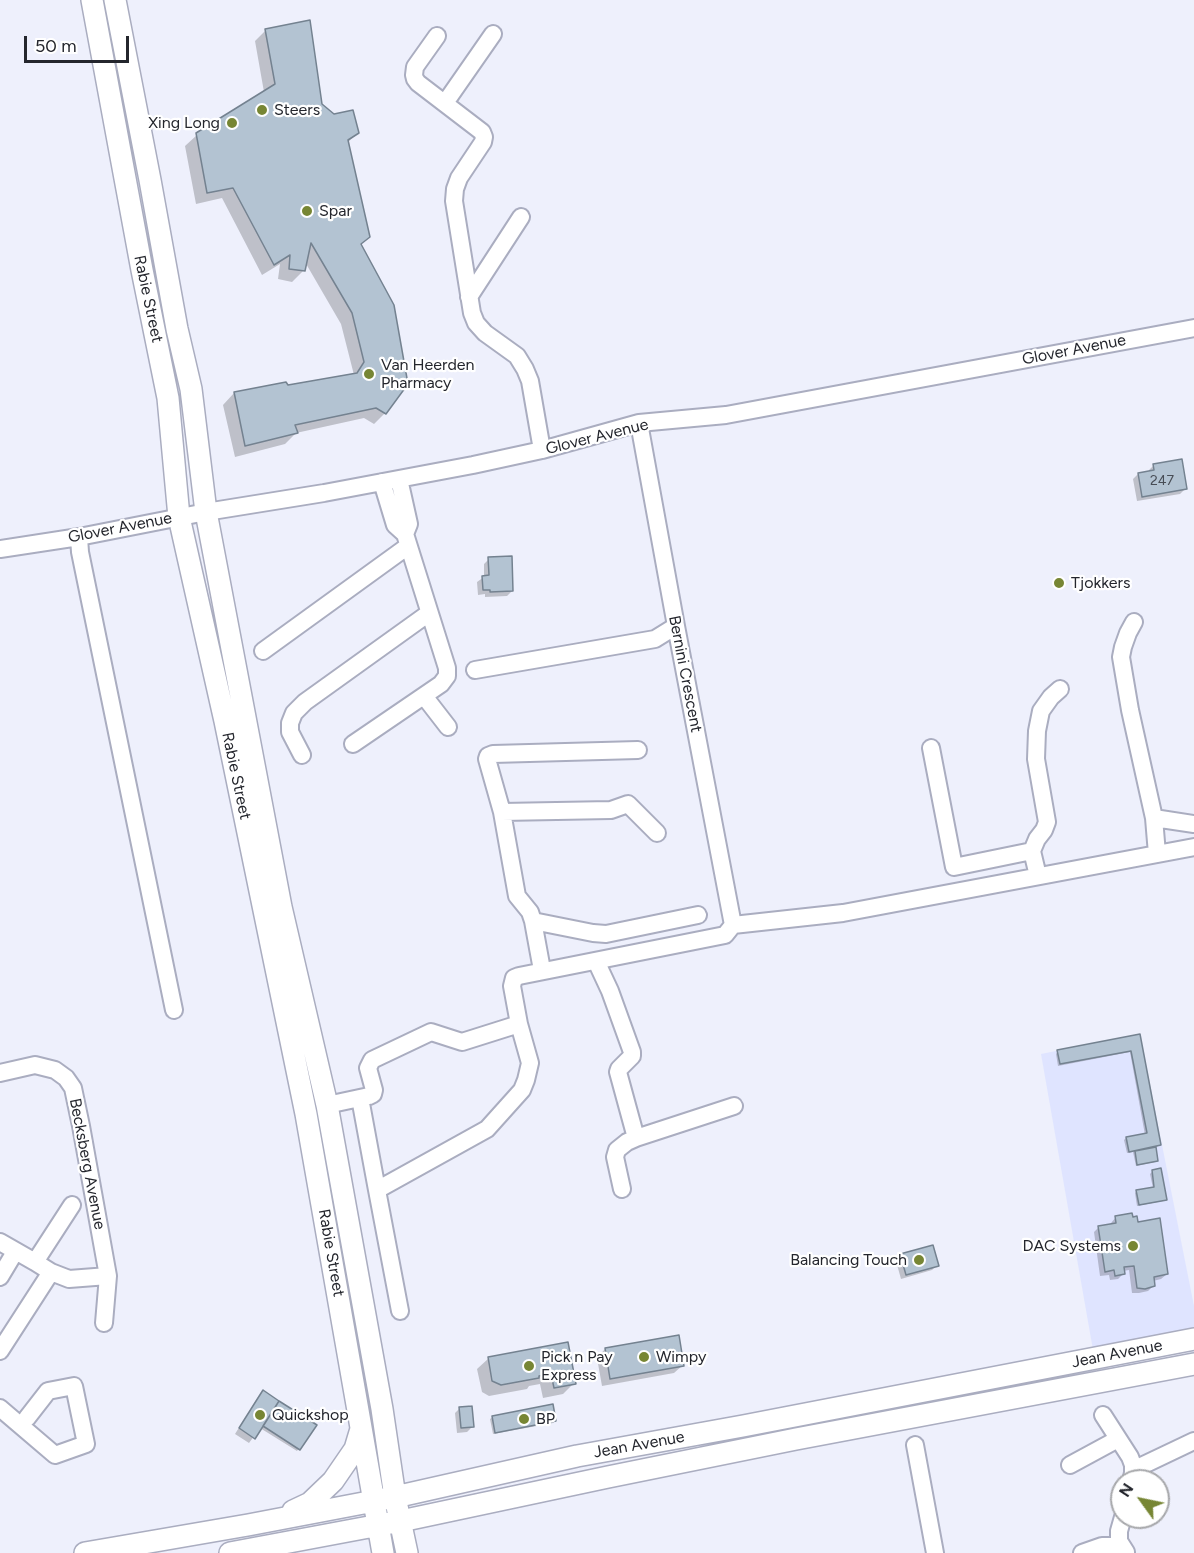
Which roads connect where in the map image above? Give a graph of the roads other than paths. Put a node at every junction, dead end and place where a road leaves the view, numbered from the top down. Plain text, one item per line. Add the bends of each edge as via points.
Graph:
1 (92, 0) edge
2 (116, 0) edge
3 (493, 34) dead end
4 (437, 36) dead end
5 (445, 103) junction
6 (521, 217) dead end
7 (469, 297) junction
8 (1194, 328) edge
9 (639, 423) junction
10 (542, 450) junction
11 (390, 480) junction
12 (206, 512) junction
13 (179, 517) junction
14 (79, 537) junction
15 (406, 540) junction
16 (0, 549) edge
17 (429, 613) junction
18 (1134, 622) dead end
19 (676, 626) junction
20 (263, 651) dead end
21 (475, 670) dead end
22 (1060, 689) dead end
23 (424, 696) junction
24 (448, 727) dead end
25 (353, 744) dead end
26 (931, 747) dead end
27 (638, 750) dead end
28 (302, 755) dead end
29 (502, 812) junction
30 (1154, 819) junction
31 (1194, 824) edge
32 (657, 833) dead end
33 (1194, 847) edge
34 (1032, 851) junction
35 (1157, 854) junction
36 (1038, 876) junction
37 (698, 915) dead end
38 (533, 921) junction
39 (733, 925) junction
40 (596, 961) junction
41 (542, 970) junction
42 (174, 1010) dead end
43 (519, 1023) junction
44 (0, 1073) edge
45 (360, 1098) junction
46 (327, 1105) junction
47 (734, 1106) dead end
48 (636, 1138) junction
49 (622, 1189) dead end
50 (377, 1190) junction
51 (72, 1204) dead end
52 (0, 1242) edge
53 (15, 1252) junction
54 (35, 1262) junction
55 (51, 1272) junction
56 (108, 1276) junction
57 (0, 1277) edge
58 (400, 1311) dead end
59 (104, 1323) dead end
60 (1194, 1339) edge
61 (0, 1351) edge
62 (1194, 1364) edge
63 (0, 1408) edge
64 (1103, 1415) dead end
65 (27, 1418) dead end
66 (362, 1427) junction
67 (705, 1433) junction
68 (796, 1439) junction
69 (1118, 1439) junction
70 (1194, 1441) edge
71 (915, 1445) dead end
72 (1070, 1465) dead end
73 (1131, 1469) edge
74 (1144, 1469) edge
75 (385, 1499) junction
76 (277, 1520) junction
77 (401, 1521) junction
78 (378, 1525) junction
79 (1119, 1529) edge
80 (1124, 1549) edge
81 (85, 1553) edge
82 (230, 1553) edge
83 (383, 1553) edge
84 (407, 1553) edge
85 (935, 1553) edge
86 (1082, 1553) edge

1 - 13 main road, Rabie Street via 168,398
2 - 12 main road, Rabie Street via 191,389
3 - 5 street
4 - 5 street via 415,67 414,75 418,83
5 - 7 street via 484,137 455,189
6 - 7 street
7 - 10 street via 476,322 517,356 525,369
8 - 9 street, Glover Avenue via 726,416
9 - 10 street, Glover Avenue
9 - 19 street, Bernini Crescent
10 - 11 street, Glover Avenue
11 - 12 street, Glover Avenue
11 - 15 street via 409,524
12 - 13 street, Glover Avenue
12 - 46 main road, Rabie Street via 281,907
13 - 14 street, Glover Avenue
13 - 66 main road, Rabie Street via 306,1114
14 - 16 street, Glover Avenue
14 - 42 street
15 - 17 street
15 - 20 street
17 - 23 street via 447,676
17 - 28 street via 294,713 290,732
18 - 30 street via 1121,657
19 - 21 street via 655,639
19 - 39 street, Bernini Crescent
22 - 34 street via 1041,711 1037,731 1036,759 1047,822
23 - 24 street
23 - 25 street
26 - 34 street via 954,867
27 - 29 street via 492,754 487,759
29 - 32 street via 611,810 628,804
29 - 38 street via 517,896
30 - 31 street
30 - 35 street
33 - 35 street
34 - 36 street
35 - 36 street
36 - 39 street via 843,913
37 - 38 street via 606,934
38 - 41 street
39 - 40 street via 726,935
40 - 41 street
40 - 48 street via 632,1052 618,1072
41 - 43 street via 514,978
43 - 45 street via 462,1042 431,1032 372,1060 368,1068 373,1094
43 - 50 street via 530,1063 522,1090 488,1129
44 - 56 street, Becksberg Avenue via 35,1065 55,1070 73,1088
45 - 46 street
45 - 50 street
46 - 75 main road, Rabie Street via 382,1409
47 - 48 street
48 - 49 street via 617,1150 615,1156
50 - 58 street
51 - 54 street
52 - 53 street
53 - 54 street
53 - 57 street
54 - 55 street
55 - 56 street via 69,1279
55 - 61 street
56 - 59 street, Becksberg Avenue
60 - 67 main road, Jean Avenue
62 - 68 main road, Jean Avenue
63 - 65 street via 55,1455 87,1444 74,1386 48,1391
64 - 69 street
66 - 75 main road, Rabie Street
66 - 76 main road via 355,1449 333,1481 310,1503
67 - 68 main road via 716,1440 780,1429
67 - 75 main road, Jean Avenue via 577,1456
68 - 77 main road, Jean Avenue
69 - 72 street
69 - 73 street via 1130,1457
70 - 74 street
71 - 85 street
75 - 76 main road, Jean Avenue
75 - 77 main road, Rabie Street
75 - 78 main road, Rabie Street
76 - 81 main road, Jean Avenue
77 - 78 main road, Jean Avenue
77 - 84 main road, Rabie Street
78 - 82 main road, Jean Avenue
78 - 83 main road, Rabie Street
79 - 80 street via 1119,1541
80 - 86 street via 1102,1546

